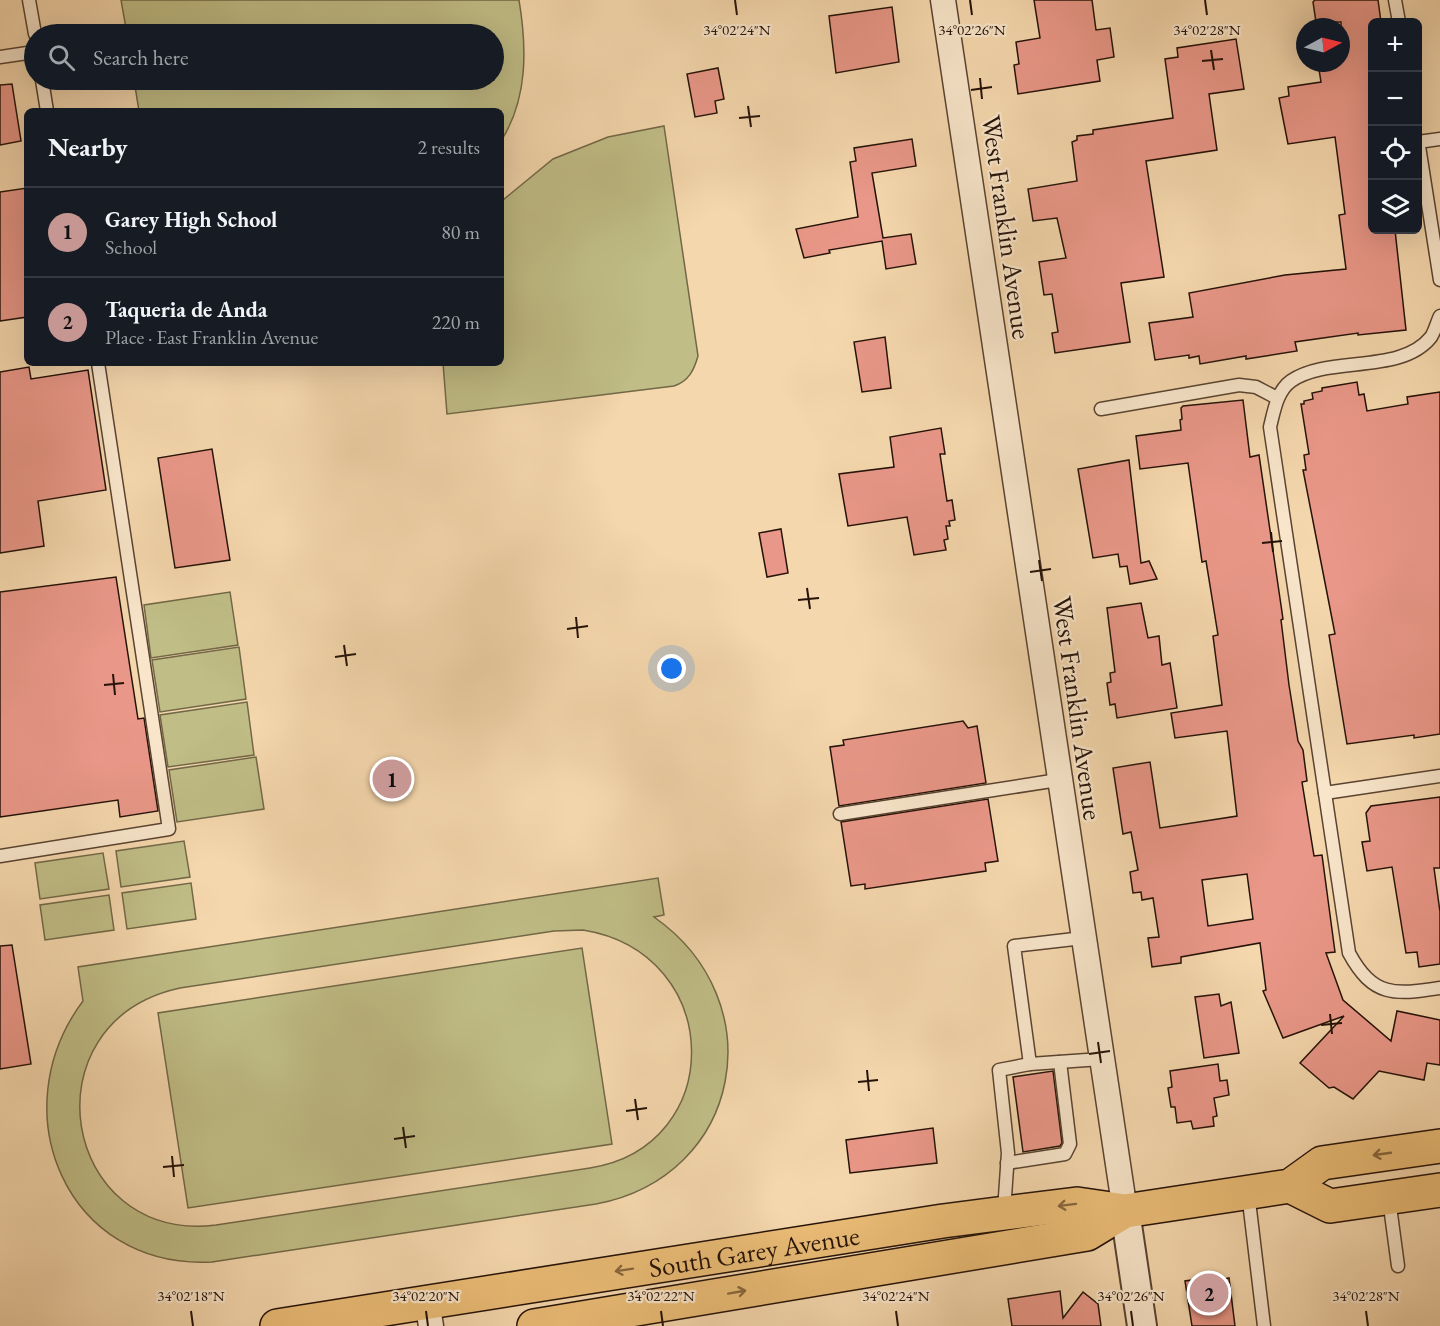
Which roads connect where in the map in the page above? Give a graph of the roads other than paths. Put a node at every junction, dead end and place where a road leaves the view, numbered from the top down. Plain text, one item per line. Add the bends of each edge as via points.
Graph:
1 (29, 0) edge
2 (943, 0) edge
3 (1395, 0) edge
4 (1398, 18) edge
5 (33, 24) edge
6 (24, 53) edge
7 (0, 57) edge
8 (44, 90) edge
9 (47, 108) edge
10 (1440, 139) edge
11 (1422, 141) edge
12 (1422, 166) edge
13 (1440, 280) edge
14 (1440, 316) edge
15 (1435, 340) edge
16 (99, 366) edge
17 (1278, 398) junction
18 (1101, 409) dead end
19 (1440, 776) edge
20 (1058, 780) junction
21 (1325, 793) junction
22 (840, 814) dead end
23 (0, 856) edge
24 (1083, 938) junction
25 (1440, 988) edge
26 (1101, 1059) junction
27 (1060, 1062) junction
28 (1030, 1064) junction
29 (1440, 1146) edge
30 (1007, 1163) junction
31 (1290, 1186) junction
32 (1440, 1190) edge
33 (1248, 1192) junction
34 (1389, 1198) junction
35 (1125, 1211) junction
36 (1004, 1213) junction
37 (1398, 1266) dead end
38 (429, 1314) edge
39 (391, 1317) edge
40 (277, 1326) edge
41 (534, 1326) edge
42 (1142, 1326) edge
43 (1264, 1326) edge

1 - 5 lane
2 - 20 street, West Franklin Avenue
3 - 4 lane
6 - 7 lane
8 - 9 lane
10 - 11 lane
12 - 13 lane
14 - 15 lane
15 - 17 lane via 1408,353 1313,371 1290,381
16 - 23 lane via 169,829
17 - 18 lane via 1256,387 1239,385
17 - 21 lane via 1270,427
19 - 21 lane
20 - 22 lane
20 - 24 street, West Franklin Avenue
21 - 25 lane via 1349,953 1361,976 1382,989 1412,992
24 - 26 street, West Franklin Avenue
24 - 28 lane via 1014,946
26 - 27 lane
26 - 35 street, West Franklin Avenue
27 - 28 lane
27 - 30 lane via 1070,1144 1065,1154
28 - 30 lane via 999,1070
29 -> 31 main road, South Garey Avenue via 1322,1163
30 - 36 lane
31 - 33 main road, South Garey Avenue
31 - 34 main road via 1330,1206
32 - 34 main road
33 - 35 main road, South Garey Avenue
33 - 43 lane
34 - 37 lane
35 -> 36 main road, South Garey Avenue via 1077,1204
41 -> 35 main road, South Garey Avenue via 1087,1234
35 - 42 street
36 -> 38 main road, South Garey Avenue
38 - 39 main road, South Garey Avenue
39 - 40 main road, South Garey Avenue

